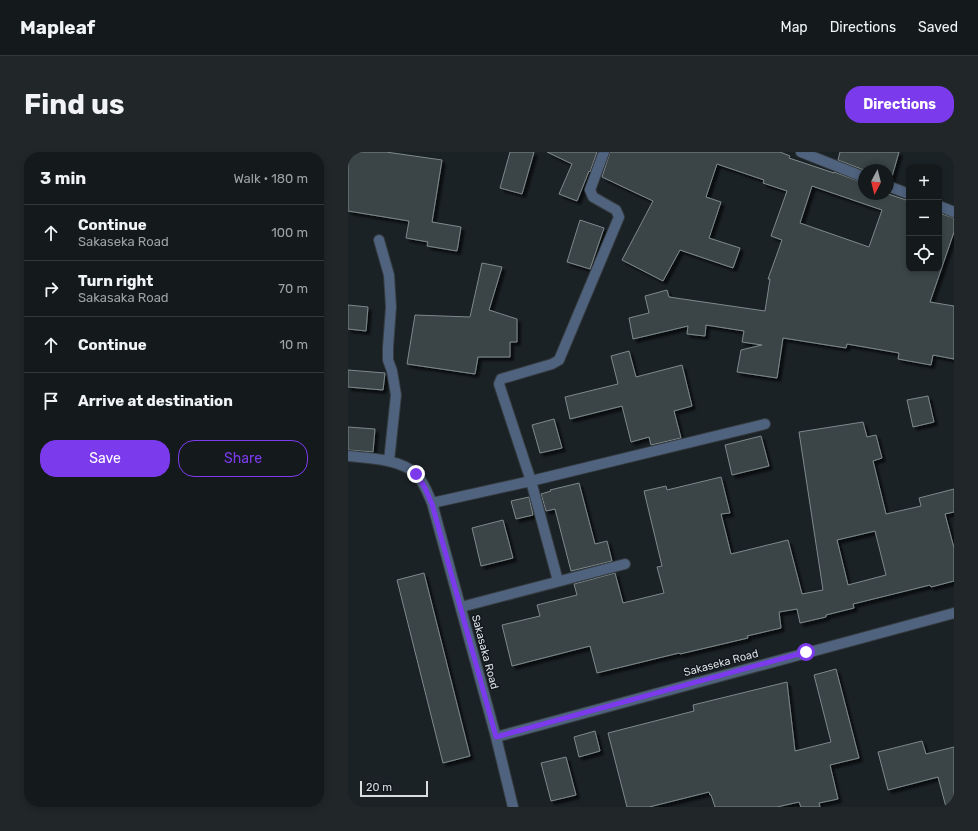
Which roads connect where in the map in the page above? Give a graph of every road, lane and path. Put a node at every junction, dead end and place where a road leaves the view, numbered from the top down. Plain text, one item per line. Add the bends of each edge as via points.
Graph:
1 (604, 152) edge
2 (801, 152) edge
3 (858, 175) edge
4 (894, 188) edge
5 (906, 193) edge
6 (942, 207) edge
7 (954, 212) edge
8 (379, 240) dead end
9 (765, 424) dead end
10 (348, 456) edge
11 (389, 461) junction
12 (531, 481) junction
13 (432, 504) junction
14 (625, 564) dead end
15 (558, 581) junction
16 (461, 607) junction
17 (954, 613) edge
18 (496, 737) junction
19 (513, 807) edge

1 - 12 street via 590,190 593,197 616,210 619,217 560,360 501,379 499,384
2 - 3 street
4 - 5 street
6 - 7 street
8 - 11 street via 389,275 391,307 388,360 396,395
9 - 12 street
10 - 11 street, Sakasaka Road
11 - 13 street, Sakasaka Road via 407,467 416,474
12 - 13 street
12 - 15 street
13 - 16 street, Sakasaka Road
14 - 15 street
15 - 16 street
16 - 18 street, Sakasaka Road
17 - 18 street, Sakaseka Road
18 - 19 street, Sakasaka Road

